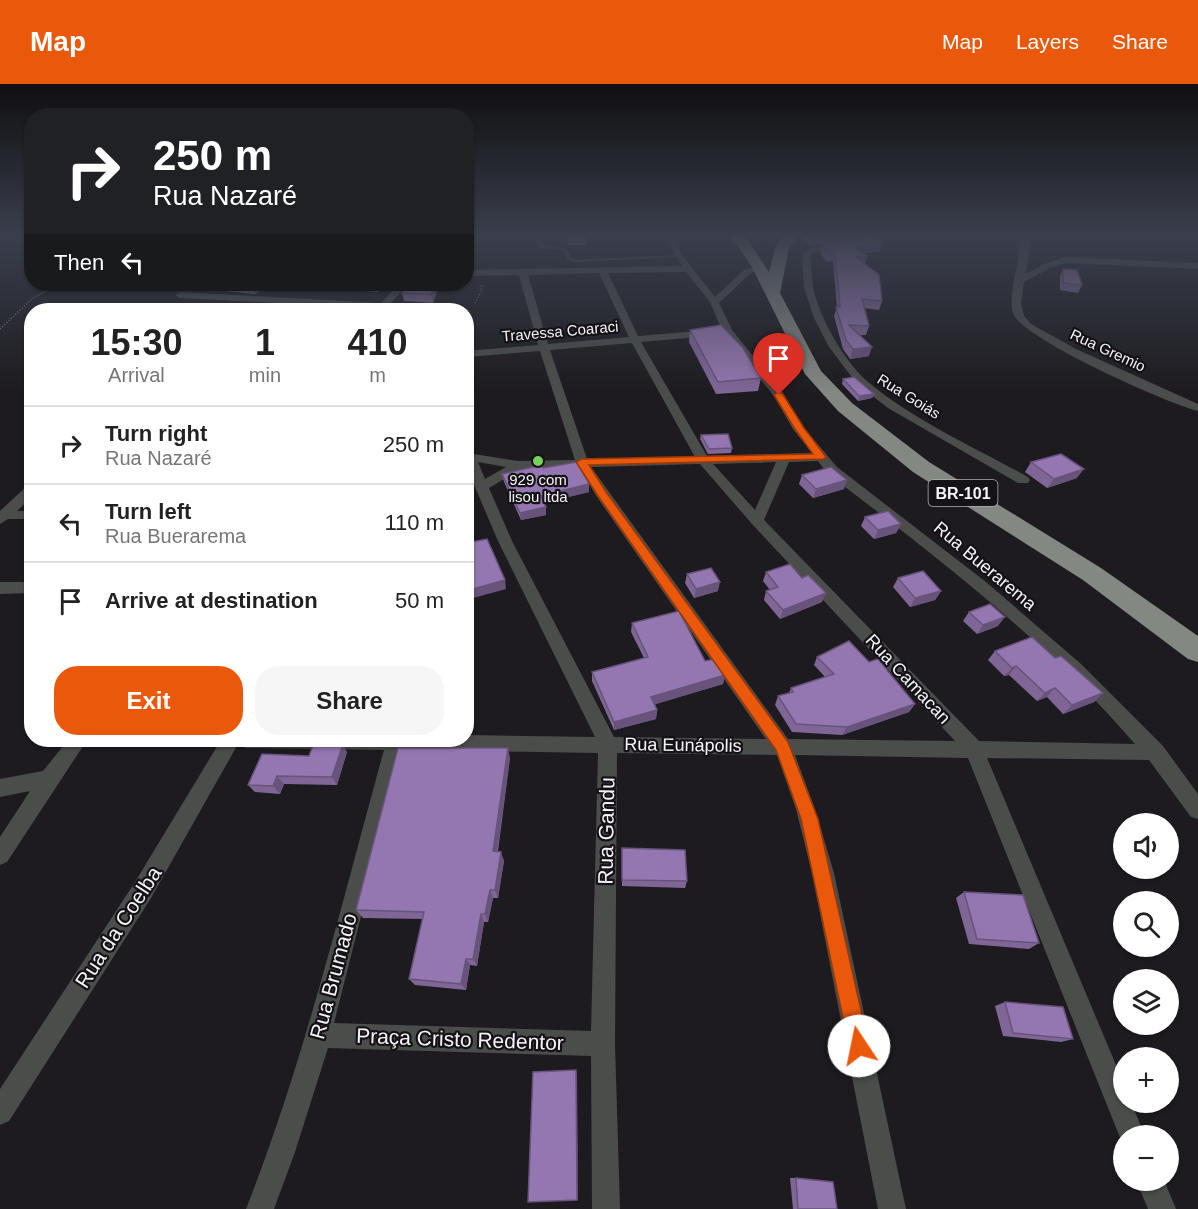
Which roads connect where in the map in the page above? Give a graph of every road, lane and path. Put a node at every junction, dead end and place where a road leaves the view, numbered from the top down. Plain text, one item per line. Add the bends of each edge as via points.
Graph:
1 (481, 288) edge
2 (527, 288) edge
3 (611, 288) edge
4 (703, 288) edge
5 (729, 288) edge
6 (770, 288) edge
7 (773, 288) edge
8 (809, 288) edge
9 (1020, 288) edge
10 (46, 291) edge
11 (397, 291) edge
12 (772, 293) junction
13 (180, 295) dead end
14 (241, 299) junction
15 (28, 303) edge
16 (236, 303) edge
17 (303, 303) edge
18 (386, 303) edge
19 (472, 303) edge
20 (714, 303) junction
21 (24, 306) edge
22 (0, 329) edge
23 (727, 331) junction
24 (635, 340) junction
25 (544, 348) junction
26 (474, 353) edge
27 (1198, 408) edge
28 (474, 455) edge
29 (820, 457) junction
30 (784, 458) junction
31 (703, 460) junction
32 (582, 462) junction
33 (518, 465) junction
34 (474, 468) edge
35 (1023, 480) dead end
36 (482, 487) junction
37 (24, 496) edge
38 (24, 516) edge
39 (2, 517) edge
40 (757, 521) junction
41 (24, 587) edge
42 (0, 588) edge
43 (1198, 651) edge
44 (474, 741) edge
45 (608, 743) junction
46 (782, 746) junction
47 (73, 747) edge
48 (227, 747) edge
49 (393, 747) edge
50 (974, 749) junction
51 (1156, 752) junction
52 (49, 779) junction
53 (0, 788) edge
54 (1198, 810) edge
55 (0, 855) edge
56 (318, 1035) junction
57 (603, 1044) junction
58 (0, 1112) edge
59 (1128, 1125) edge
60 (1155, 1191) edge
61 (260, 1209) edge
62 (606, 1209) edge
63 (892, 1209) edge
64 (1162, 1209) edge

1 - 19 path
2 - 25 street
3 - 24 street, Rua Camacan
4 - 20 street, Rua Buerarema
5 - 20 street
6 - 12 highway, BR-101
7 - 12 highway
8 - 35 street, Rua Goiás via 826,333 851,371 875,394
9 - 27 street, Rua Gremio via 1017,305 1024,325
10 - 15 path
11 - 18 street
12 - 43 highway, BR-101 via 814,374 868,427 921,466 1092,574
13 - 14 street
14 - 16 street
14 - 17 street
20 - 23 street, Rua Buerarema
21 - 22 path
23 - 24 street, Travessa Coaraci
23 - 29 street, Rua Buerarema via 779,395
24 - 25 street, Travessa Coaraci
24 - 31 street, Rua Camacan
25 - 26 street, Travessa Coaraci
25 - 32 street
28 - 33 street
29 - 30 street
29 - 51 street, Rua Buerarema via 1071,664
30 - 31 street
30 - 40 street
31 - 32 street
31 - 40 street, Rua Camacan
32 - 33 street
32 - 46 street
33 - 36 street
34 - 36 street, Rua Gandu
36 - 45 street, Rua Gandu via 505,541
37 - 39 street
38 - 39 street
40 - 50 street, Rua Camacan
41 - 42 street
44 - 45 street, Rua Eunápolis
45 - 46 street, Rua Eunápolis
45 - 57 street, Rua Gandu
46 - 50 street, Rua Eunápolis
46 - 63 street via 810,819 823,873
47 - 52 street
48 - 58 street, Rua da Coelba via 144,890
49 - 56 street, Rua Brumado
50 - 51 street, Rua Eunápolis
50 - 59 street, Rua Camacan
51 - 54 street, Rua Buerarema
52 - 53 street
52 - 55 street
56 - 57 street, Praça Cristo Redentor
56 - 61 street, Rua Brumado via 284,1152
57 - 62 street, Rua Gandu
60 - 64 street

